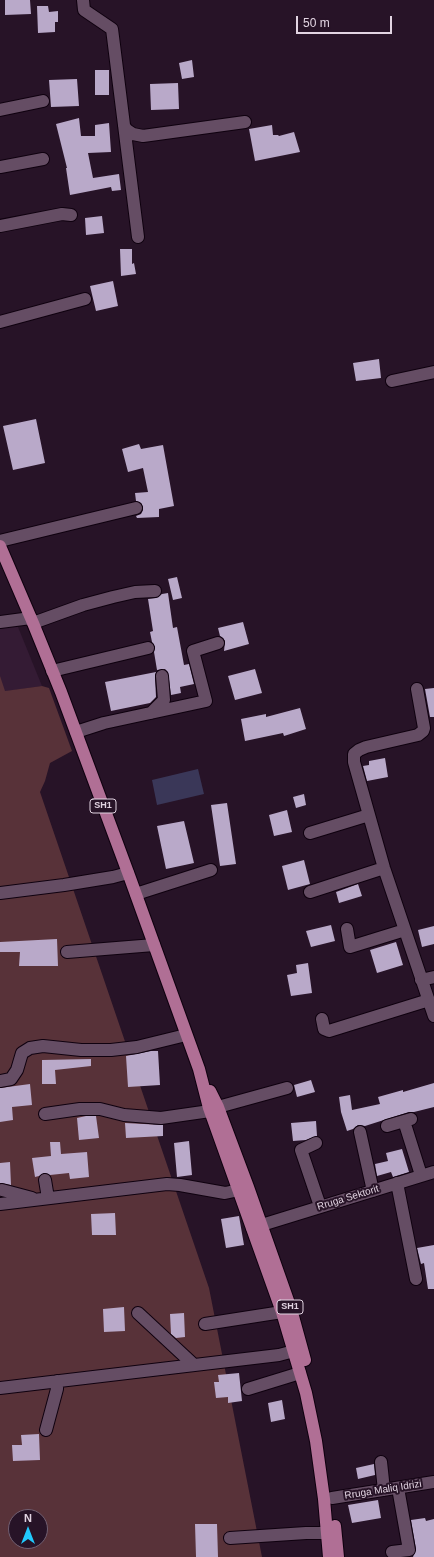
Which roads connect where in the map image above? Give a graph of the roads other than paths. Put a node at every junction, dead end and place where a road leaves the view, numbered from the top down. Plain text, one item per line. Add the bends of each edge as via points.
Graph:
1 (83, 0) edge
2 (43, 101) dead end
3 (0, 110) edge
4 (245, 122) dead end
5 (124, 126) junction
6 (44, 159) dead end
7 (0, 167) edge
8 (70, 215) dead end
9 (0, 226) edge
10 (138, 237) dead end
11 (85, 300) dead end
12 (0, 322) edge
13 (434, 372) edge
14 (392, 381) dead end
15 (136, 508) dead end
16 (0, 542) edge
17 (0, 546) edge
18 (155, 591) dead end
19 (32, 621) junction
20 (0, 622) edge
21 (218, 643) dead end
22 (148, 648) dead end
23 (52, 671) junction
24 (162, 676) dead end
25 (417, 689) dead end
26 (150, 713) junction
27 (76, 732) junction
28 (369, 815) junction
29 (310, 833) dead end
30 (384, 868) junction
31 (211, 870) dead end
32 (128, 873) junction
33 (310, 892) dead end
34 (0, 893) edge
35 (136, 894) junction
36 (347, 929) dead end
37 (405, 930) junction
38 (154, 945) junction
39 (67, 952) dead end
40 (434, 977) edge
41 (421, 980) junction
42 (429, 1000) junction
43 (434, 1016) edge
44 (322, 1019) dead end
45 (186, 1035) junction
46 (0, 1080) edge
47 (287, 1088) dead end
48 (214, 1109) junction
49 (45, 1114) dead end
50 (387, 1126) dead end
51 (360, 1132) dead end
52 (316, 1143) dead end
53 (434, 1172) edge
54 (421, 1176) junction
55 (45, 1180) dead end
56 (398, 1183) junction
57 (2, 1190) dead end
58 (239, 1190) junction
59 (373, 1191) junction
60 (44, 1199) junction
61 (0, 1204) edge
62 (320, 1206) junction
63 (257, 1226) junction
64 (416, 1279) dead end
65 (282, 1312) junction
66 (138, 1313) dead end
67 (205, 1324) dead end
68 (294, 1351) junction
69 (194, 1365) junction
70 (300, 1373) junction
71 (57, 1381) junction
72 (0, 1388) edge
73 (248, 1389) dead end
74 (46, 1430) dead end
75 (381, 1462) dead end
76 (434, 1482) edge
77 (398, 1488) junction
78 (384, 1490) junction
79 (332, 1498) junction
80 (328, 1533) junction
81 (230, 1538) dead end
82 (392, 1552) dead end
83 (329, 1557) edge
84 (338, 1557) edge

1 - 5 street via 84,10 112,29
2 - 3 street
4 - 5 street via 143,136 133,134
5 - 10 street
6 - 7 street
8 - 9 street via 62,214
11 - 12 street
13 - 14 street
15 - 16 street
17 - 19 main road, SH1
18 - 19 street via 113,597
19 - 20 street
19 - 23 main road, SH1
21 - 26 street via 193,652 206,701
22 - 23 street
23 - 27 main road, SH1
24 - 26 street via 164,700
25 - 28 street via 424,728 421,733 366,747 354,754
26 - 27 street
27 - 32 main road, SH1
28 - 29 street
28 - 30 street
30 - 33 street
30 - 37 street
31 - 35 street
32 - 34 street
32 - 35 main road, SH1
35 - 38 main road, SH1
36 - 37 street via 350,947
37 - 41 street
38 - 39 street
38 - 45 main road, SH1
40 - 41 street
41 - 42 street
42 - 43 street
42 - 44 street via 329,1031 324,1029
45 - 46 street via 137,1047 112,1050 43,1046 30,1048 22,1053 17,1070 11,1079
45 - 48 main road, SH1
47 - 48 street
48 - 49 street via 161,1118 124,1115 100,1109
48 - 58 main road, SH1
48 - 63 main road, SH1
50 - 54 street via 408,1120
51 - 59 street
52 - 62 street via 301,1150
53 - 54 street, Rruga Sektorit
54 - 56 street, Rruga Sektorit
55 - 60 street
56 - 59 street, Rruga Sektorit
56 - 64 street
57 - 60 street
58 - 60 street via 225,1193 168,1184
58 - 63 main road, SH1
59 - 62 street, Rruga Sektorit
60 - 61 street
62 - 63 street, Rruga Sektorit
63 - 65 main road, SH1
63 - 79 main road, SH1 via 290,1309 314,1392
65 - 67 street
65 - 68 main road, SH1
66 - 69 street
68 - 69 street
68 - 70 main road, SH1
69 - 71 street
70 - 73 street
70 - 80 main road, SH1 via 316,1441
71 - 72 street
71 - 74 street
75 - 78 street
76 - 77 street, Rruga Maliq Idrizi
77 - 78 street, Rruga Maliq Idrizi
77 - 82 street via 409,1550
78 - 79 street, Rruga Maliq Idrizi
79 - 84 main road, SH1
80 - 81 street
80 - 83 main road, SH1

